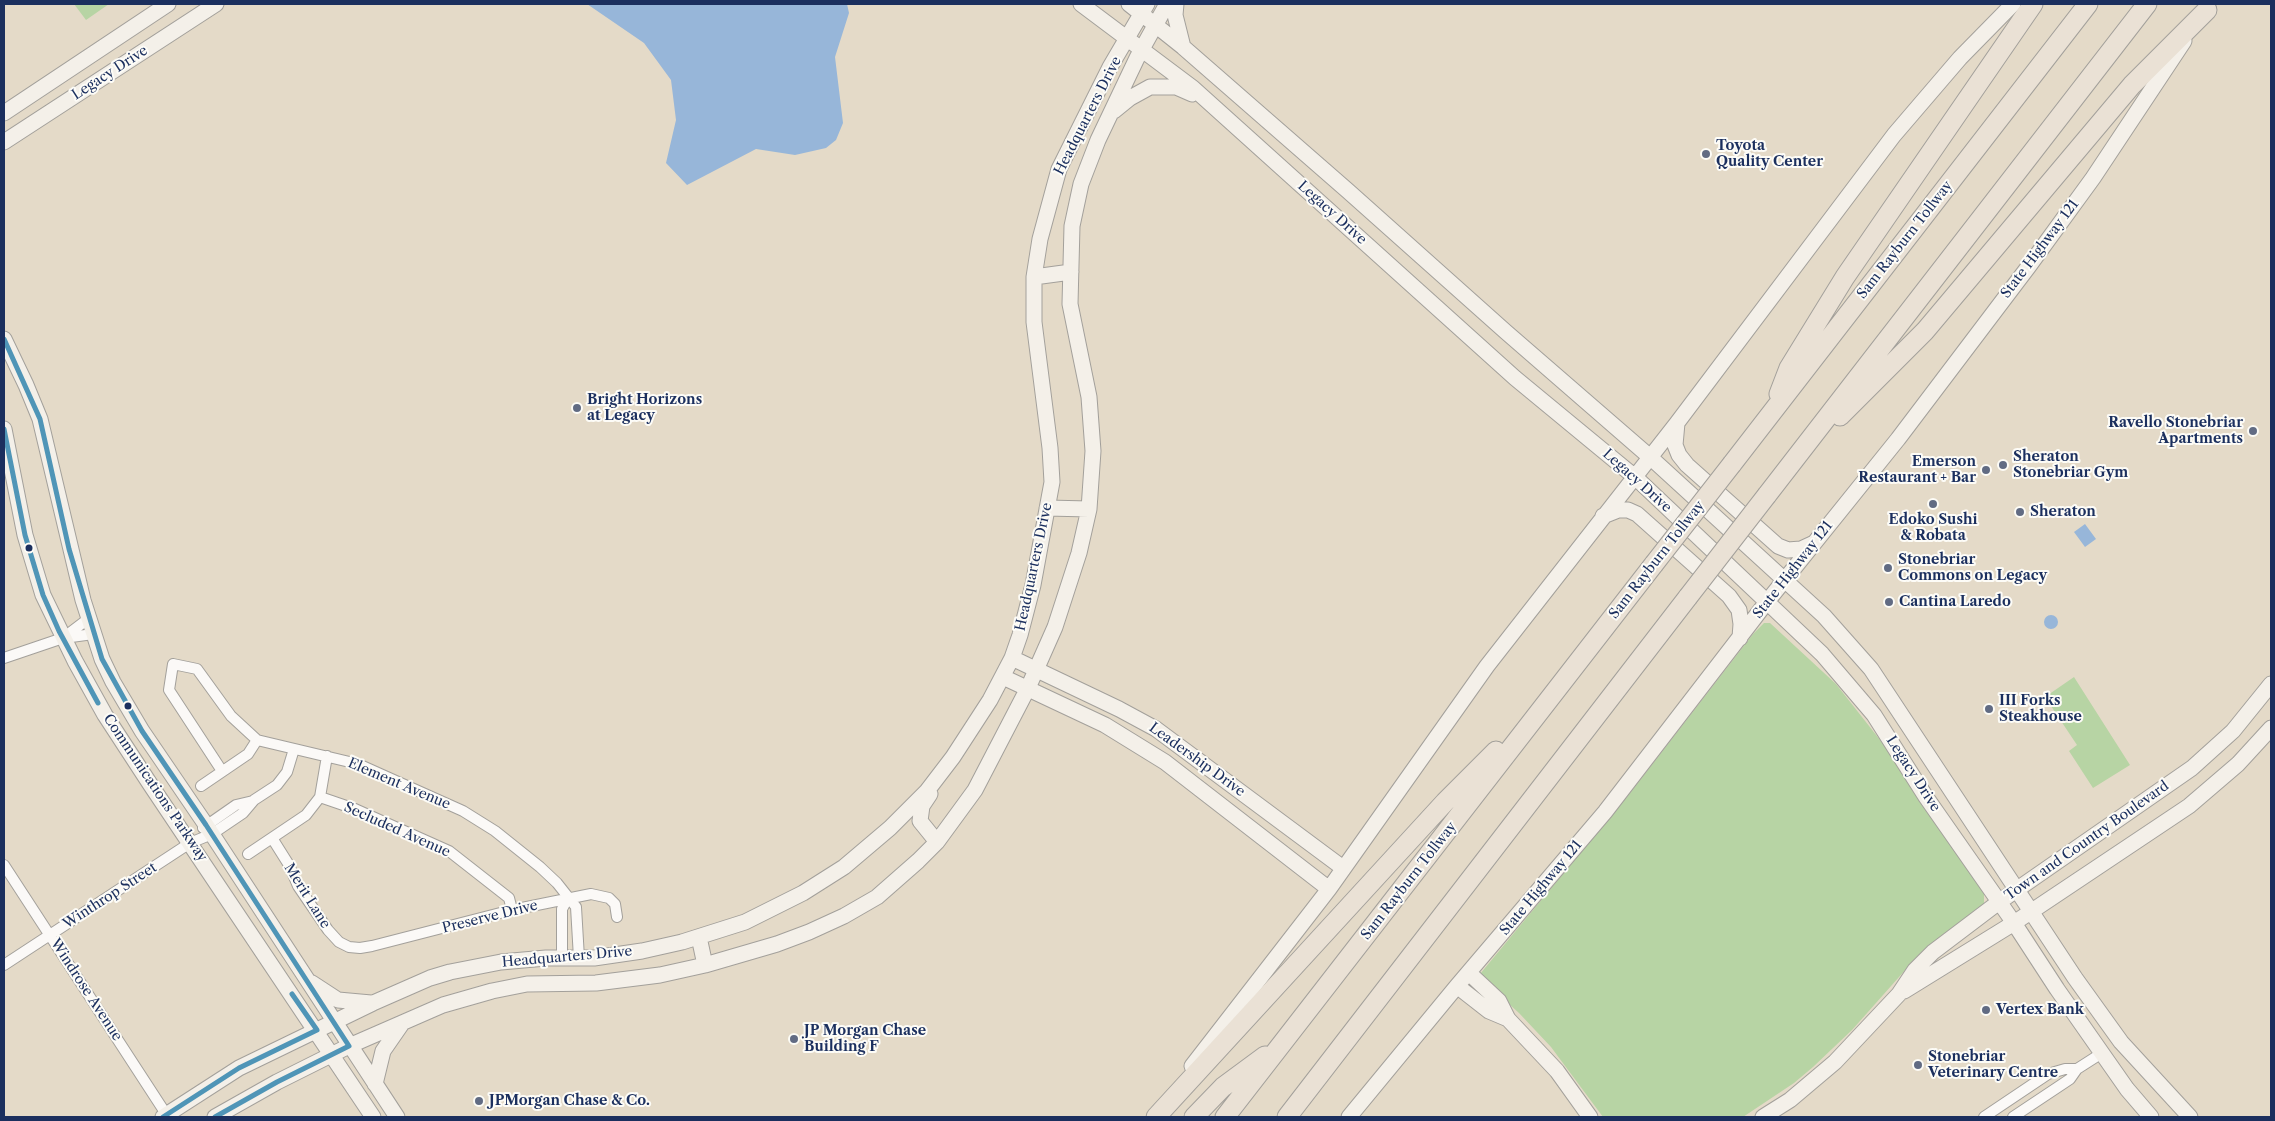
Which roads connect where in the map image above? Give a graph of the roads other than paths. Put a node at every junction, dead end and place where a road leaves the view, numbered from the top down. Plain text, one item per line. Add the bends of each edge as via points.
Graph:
1 (168, 4) edge
2 (216, 4) edge
3 (1080, 4) edge
4 (1129, 4) edge
5 (1167, 4) edge
6 (1176, 4) edge
7 (2013, 4) edge
8 (2033, 4) edge
9 (2088, 4) edge
10 (2146, 4) edge
11 (2209, 7) edge
12 (1144, 9) edge
13 (1155, 26) junction
14 (1128, 39) junction
15 (1183, 47) junction
16 (1142, 49) junction
17 (90, 56) junction
18 (104, 77) junction
19 (1204, 98) junction
20 (4, 113) edge
21 (1109, 115) junction
22 (4, 142) edge
23 (1071, 272) junction
24 (1034, 276) junction
25 (4, 339) edge
26 (8, 359) edge
27 (1773, 411) junction
28 (1677, 423) junction
29 (4, 429) edge
30 (1650, 456) junction
31 (1796, 458) junction
32 (1635, 477) junction
33 (1047, 508) junction
34 (1089, 508) junction
35 (1603, 516) junction
36 (1815, 542) junction
37 (1786, 580) junction
38 (1766, 603) junction
39 (88, 619) junction
40 (93, 634) junction
41 (63, 638) junction
42 (1740, 638) junction
43 (4, 658) edge
44 (1012, 658) junction
45 (1036, 669) junction
46 (1003, 676) junction
47 (2271, 684) edge
48 (1028, 688) junction
49 (1550, 697) junction
50 (2271, 728) edge
51 (257, 740) junction
52 (294, 749) junction
53 (327, 756) junction
54 (953, 757) junction
55 (222, 772) junction
56 (200, 786) dead end
57 (320, 797) junction
58 (209, 829) junction
59 (272, 838) junction
60 (190, 842) junction
61 (937, 842) junction
62 (248, 854) dead end
63 (4, 865) edge
64 (1343, 868) junction
65 (1329, 889) junction
66 (2018, 889) junction
67 (568, 898) junction
68 (1999, 902) junction
69 (512, 910) junction
70 (2032, 911) junction
71 (617, 917) dead end
72 (2014, 923) junction
73 (50, 934) junction
74 (699, 937) junction
75 (682, 942) junction
76 (349, 947) joint
77 (562, 958) junction
78 (579, 958) junction
79 (4, 965) edge
80 (698, 966) junction
81 (1469, 973) junction
82 (306, 979) junction
83 (569, 982) junction
84 (1457, 986) junction
85 (1899, 994) junction
86 (373, 1003) junction
87 (1508, 1019) junction
88 (334, 1022) junction
89 (404, 1022) junction
90 (317, 1030) junction
91 (1284, 1041) junction
92 (2121, 1042) junction
93 (349, 1046) junction
94 (1338, 1050) junction
95 (2102, 1053) junction
96 (333, 1054) junction
97 (2077, 1070) junction
98 (375, 1084) junction
99 (2030, 1086) junction
100 (2038, 1101) junction
101 (166, 1116) edge
102 (215, 1117) edge
103 (373, 1117) edge
104 (397, 1117) edge
105 (1151, 1117) edge
106 (1156, 1117) edge
107 (1194, 1117) edge
108 (1225, 1117) edge
109 (1287, 1117) edge
110 (1303, 1117) edge
111 (1349, 1117) edge
112 (1590, 1117) edge
113 (1763, 1117) edge
114 (1984, 1117) edge
115 (2013, 1117) edge
116 (2151, 1117) edge
117 (2190, 1117) edge

1 - 17 main road, Legacy Drive
2 - 18 main road, Legacy Drive
3 - 14 main road, Legacy Drive
4 - 12 main road, Legacy Drive
5 - 13 main road, Headquarters Drive
6 - 15 main road via 1175,15
7 - 28 main road via 1960,58 1894,135
8 - 27 highway via 1845,276 1789,368
9 - 27 highway, Sam Rayburn Tollway
10 - 31 highway
11 - 31 highway via 2132,85 1925,331
11 - 36 main road, State Highway 121 via 2029,266
12 - 13 main road, Legacy Drive
12 - 14 main road, Headquarters Drive
13 - 15 main road, Legacy Drive
13 - 16 main road, Headquarters Drive
14 - 16 main road, Legacy Drive
14 - 24 main road, Headquarters Drive via 1110,67 1059,169 1040,239
15 - 30 main road, Legacy Drive
16 - 19 main road, Legacy Drive
16 - 21 main road, Headquarters Drive
17 - 18 main road
17 - 20 main road, Legacy Drive
18 - 22 main road, Legacy Drive
19 - 21 main road via 1176,87 1150,87
19 - 32 main road, Legacy Drive via 1516,378
21 - 23 main road, Headquarters Drive via 1081,184 1072,226
23 - 24 main road
23 - 34 main road, Headquarters Drive via 1070,304 1084,365 1091,418
24 - 33 main road, Headquarters Drive via 1034,322 1052,466
25 - 26 main road, Communications Parkway
26 - 39 main road, Communications Parkway via 40,419
27 - 49 highway, Sam Rayburn Tollway, bridge
28 - 30 main road
28 - 36 main road via 1675,445 1687,465 1778,546 1788,550 1801,549
29 - 41 main road, Communications Parkway via 28,544 43,595
30 - 32 main road
30 - 37 main road, Legacy Drive
31 - 94 highway, bridge
32 - 35 main road
32 - 38 main road, Legacy Drive
33 - 34 main road
33 - 44 main road, Headquarters Drive via 1030,601
34 - 45 main road, Headquarters Drive via 1065,600
35 - 42 main road via 1618,510 1637,514 1708,577 1739,610
35 - 64 main road via 1487,666
36 - 37 main road, State Highway 121
37 - 38 main road, State Highway 121
37 - 66 main road, Legacy Drive via 1824,616 1871,669
38 - 42 main road, State Highway 121
38 - 68 main road, Legacy Drive via 1822,654 1874,715
39 - 40 main road, Communications Parkway
39 - 41 street
40 - 41 street
40 - 58 main road, Communications Parkway via 113,682 142,731
41 - 43 street
41 - 60 main road, Communications Parkway via 106,715
42 - 81 main road, State Highway 121 via 1605,812
44 - 45 main road, Leadership Drive
44 - 46 main road, Headquarters Drive
45 - 48 main road, Headquarters Drive
45 - 64 main road, Leadership Drive via 1156,729
46 - 48 main road, Leadership Drive
46 - 54 main road, Headquarters Drive
47 - 66 main road, Town and Country Boulevard via 2233,731 2192,768
48 - 61 main road, Headquarters Drive via 974,790
48 - 65 main road, Leadership Drive via 1104,726 1165,762
49 - 91 highway, Sam Rayburn Tollway
49 - 106 highway via 1446,802
50 - 70 main road, Town and Country Boulevard via 2238,764 2189,806
51 - 52 street, Element Avenue
51 - 55 street via 248,754
51 - 55 street, Element Avenue via 231,716 198,669 174,664 169,690
52 - 53 street, Element Avenue
52 - 58 street, Winthrop Street via 287,772 277,785 254,800 236,805
53 - 57 street
53 - 67 street, Element Avenue via 358,764 463,811 540,866
54 - 61 main road via 922,806 920,821
54 - 74 main road, Headquarters Drive via 916,804 844,867 803,893 745,922
55 - 56 street
57 - 59 street via 306,815
57 - 69 street, Secluded Avenue via 449,851 509,898
58 - 60 street, Winthrop Street
58 - 82 main road, Communications Parkway
59 - 62 street
59 - 76 street, Merit Lane via 318,917 339,942
60 - 73 street, Winthrop Street
60 - 90 main road, Communications Parkway
61 - 80 main road, Headquarters Drive via 877,896 844,916 777,944
63 - 73 street, Windrose Avenue
64 - 65 main road
65 - 105 main road
66 - 68 main road, Town and Country Boulevard
66 - 70 main road, Legacy Drive
67 - 69 street, Preserve Drive
67 - 71 street, Preserve Drive via 591,894 609,898 615,904
67 - 77 street via 562,909
67 - 78 street, Element Avenue via 576,907
68 - 72 main road, Legacy Drive
68 - 85 main road, Town and Country Boulevard via 1933,952 1915,970
69 - 76 street, Preserve Drive via 372,946
70 - 72 main road, Town and Country Boulevard
70 - 92 main road, Legacy Drive
72 - 85 main road, Town and Country Boulevard
72 - 95 main road, Legacy Drive
73 - 79 street, Winthrop Street
73 - 101 street, Windrose Avenue
74 - 75 main road, Headquarters Drive
74 - 80 main road
75 - 78 main road, Headquarters Drive
75 - 80 main road
77 - 78 main road, Headquarters Drive
77 - 83 main road
77 - 86 main road, Headquarters Drive via 501,962 450,972
78 - 83 main road
80 - 83 main road, Headquarters Drive via 632,980
81 - 84 main road, State Highway 121
81 - 87 main road via 1499,1001
82 - 86 main road via 338,1000
82 - 88 main road, Communications Parkway
83 - 89 main road, Headquarters Drive via 527,984 492,991 443,1005
84 - 87 main road via 1489,1012
84 - 111 main road, State Highway 121
85 - 113 main road, Town and Country Boulevard via 1818,1077
86 - 88 main road, Headquarters Drive
87 - 112 main road via 1557,1071
88 - 90 main road, Headquarters Drive
88 - 93 main road, Communications Parkway
89 - 93 main road, Headquarters Drive
89 - 98 main road via 383,1051
90 - 96 main road, Communications Parkway
90 - 101 main road, Headquarters Drive via 239,1068
91 - 107 highway via 1223,1087
91 - 108 highway, Sam Rayburn Tollway
92 - 95 main road
92 - 117 main road, Legacy Drive
93 - 96 main road, Headquarters Drive
93 - 98 main road, Communications Parkway
94 - 109 highway
94 - 110 highway
95 - 97 street
95 - 116 main road, Legacy Drive
96 - 102 main road, Headquarters Drive
96 - 103 main road, Communications Parkway
97 - 99 street via 2065,1069 2048,1074
97 - 100 street via 2070,1079
98 - 104 main road, Communications Parkway
99 - 100 street
99 - 114 street
100 - 115 street

